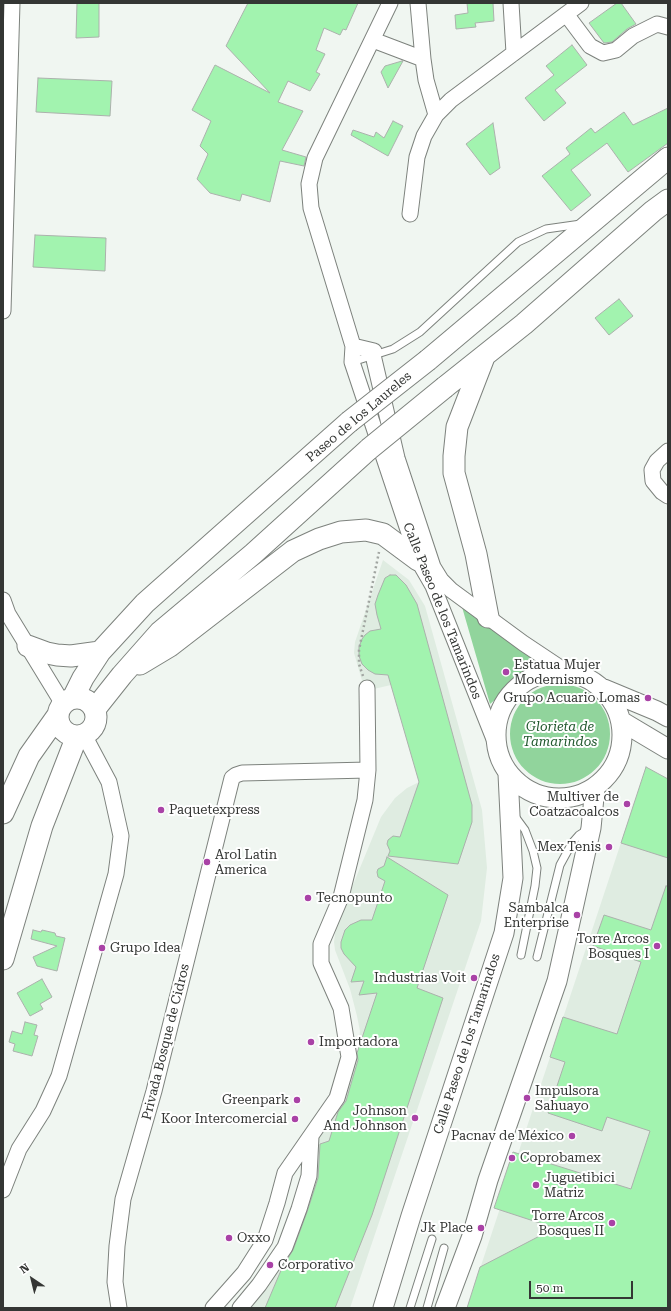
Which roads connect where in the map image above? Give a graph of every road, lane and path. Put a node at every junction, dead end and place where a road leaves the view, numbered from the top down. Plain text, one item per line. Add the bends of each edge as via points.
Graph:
1 (12, 3) edge
2 (390, 3) edge
3 (418, 3) edge
4 (511, 3) edge
5 (581, 3) edge
6 (566, 14) junction
7 (668, 27) edge
8 (373, 40) junction
9 (514, 53) junction
10 (423, 59) junction
11 (436, 115) junction
12 (668, 158) edge
13 (631, 189) junction
14 (660, 205) edge
15 (410, 214) dead end
16 (591, 223) junction
17 (3, 312) edge
18 (353, 346) junction
19 (373, 355) junction
20 (484, 357) junction
21 (352, 362) junction
22 (668, 451) edge
23 (668, 496) edge
24 (383, 534) junction
25 (418, 560) junction
26 (3, 600) edge
27 (488, 617) junction
28 (28, 646) junction
29 (100, 652) junction
30 (565, 671) junction
31 (122, 675) junction
32 (367, 688) joint
33 (602, 688) junction
34 (65, 705) junction
35 (95, 709) junction
36 (668, 717) edge
37 (621, 721) junction
38 (80, 736) junction
39 (494, 739) junction
40 (668, 749) edge
41 (368, 770) junction
42 (508, 774) junction
43 (595, 787) junction
44 (509, 808) junction
45 (3, 813) edge
46 (591, 828) junction
47 (521, 955) dead end
48 (537, 957) dead end
49 (3, 959) edge
50 (311, 1136) junction
51 (3, 1190) edge
52 (432, 1239) dead end
53 (444, 1248) dead end
54 (119, 1308) edge
55 (213, 1308) edge
56 (240, 1308) edge
57 (382, 1308) edge
58 (410, 1308) edge
59 (427, 1308) edge
60 (446, 1308) edge

1 - 17 street
2 - 8 street, Calle Paseo de los Tamarindos
3 - 10 street
4 - 9 street
5 - 6 street
6 - 7 street via 590,46 603,53 616,50 633,36 657,24
6 - 9 street
8 - 10 street
8 - 18 street, Calle Paseo de los Tamarindos via 315,158 309,184 311,208
9 - 11 street via 451,100
10 - 11 street
11 - 15 street via 424,136 417,157
12 - 13 main road, Paseo de los Laureles
13 - 14 main road
13 - 16 main road, Paseo de los Laureles
14 - 20 main road
16 - 19 lane via 546,229 518,242 420,332 393,349
16 - 29 main road, Paseo de los Laureles, bridge via 428,360 349,422 145,603
18 - 19 street via 374,351
18 - 21 street, Calle Paseo de los Tamarindos
19 - 21 lane
19 - 27 street, Calle Paseo de los Tamarindos via 397,458 433,567 451,590
20 - 27 main road via 457,427 454,473 476,554
20 - 31 main road, bridge via 369,449 160,632
21 - 25 street, Calle Paseo de los Tamarindos
22 - 23 street via 652,470 653,481
24 - 25 main road
24 - 31 main road via 366,530 341,532 293,551 170,646
24 - 32 path via 359,650 359,664
25 - 39 street, Calle Paseo de los Tamarindos via 433,586
26 - 28 street via 8,614
27 - 30 street, Calle Paseo de los Tamarindos
28 - 29 main road via 57,655
28 - 34 street
29 - 34 main road, Paseo de los Laureles
30 - 33 street via 584,677
30 - 39 street via 538,675 514,689 499,712
31 - 35 main road
32 - 41 street
33 - 36 street
33 - 37 street via 614,703
34 - 35 main road via 84,698
34 - 38 main road via 58,722 65,732
34 - 45 main road, Paseo de los Laureles via 29,756
35 - 38 main road via 95,724 90,731
37 - 40 street
37 - 43 street via 622,740 618,758 609,774
38 - 49 main road via 42,826
38 - 51 street via 109,782 121,836 116,874 59,1076 43,1111 19,1149
39 - 42 street via 498,757
41 - 50 street via 365,800 341,897 322,944 321,963 341,1008 349,1057 338,1098
41 - 54 street, Privada Bosque de Cidros via 242,773 232,778 154,1091 123,1199 115,1282
42 - 43 street via 522,788 539,796 552,798 578,796
42 - 44 street, Calle Paseo de los Tamarindos
43 - 46 street
44 - 47 lane via 525,830 537,868
44 - 57 street, Calle Paseo de los Tamarindos via 513,878 504,933
46 - 48 lane via 572,843 560,865
46 - 60 street via 557,981
50 - 55 street via 284,1173 265,1240 244,1273
50 - 56 street via 309,1176 285,1247
52 - 58 lane
53 - 59 lane

